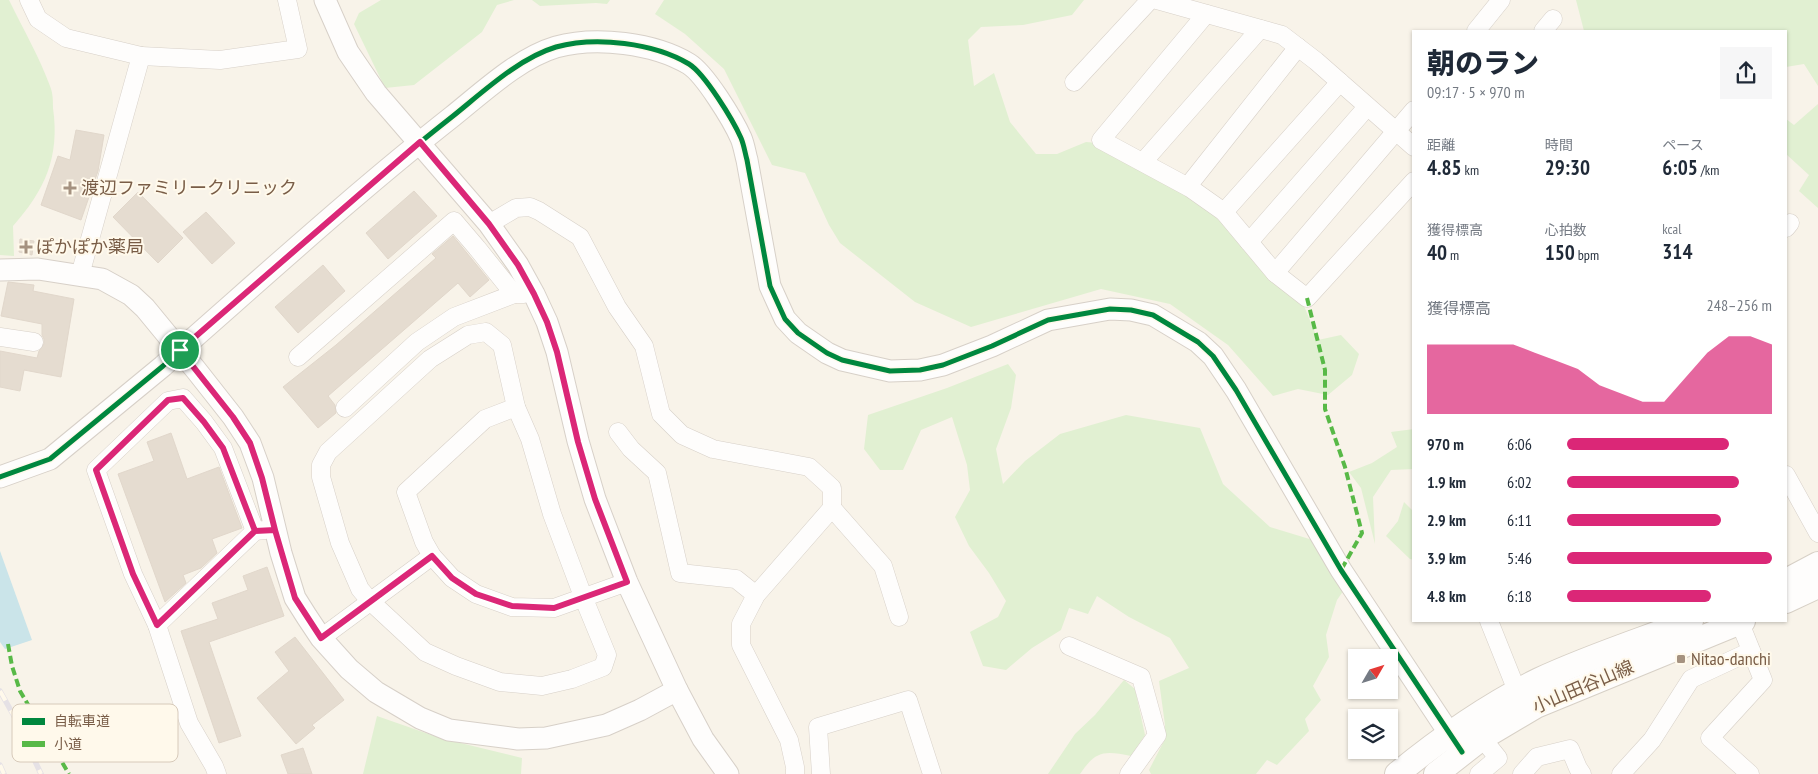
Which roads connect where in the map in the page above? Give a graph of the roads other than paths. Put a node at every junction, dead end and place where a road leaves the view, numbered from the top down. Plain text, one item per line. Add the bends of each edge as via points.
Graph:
1 (29, 0) edge
2 (287, 0) edge
3 (325, 0) edge
4 (1150, 0) edge
5 (1158, 0) edge
6 (1501, 0) edge
7 (1206, 14) junction
8 (1260, 29) junction
9 (1477, 30) edge
10 (1298, 47) junction
11 (141, 56) junction
12 (1074, 82) dead end
13 (1340, 82) junction
14 (1367, 107) junction
15 (1412, 113) edge
16 (1396, 133) junction
17 (420, 142) junction
18 (1412, 145) edge
19 (1144, 162) junction
20 (1412, 183) edge
21 (1188, 186) junction
22 (1224, 212) junction
23 (489, 224) junction
24 (1249, 242) junction
25 (0, 270) edge
26 (1275, 273) junction
27 (80, 275) junction
28 (524, 294) junction
29 (0, 337) edge
30 (34, 342) dead end
31 (180, 350) junction
32 (298, 357) dead end
33 (516, 407) junction
34 (345, 408) dead end
35 (618, 432) dead end
36 (0, 477) edge
37 (1787, 477) edge
38 (832, 508) junction
39 (265, 530) junction
40 (1818, 533) edge
41 (432, 556) junction
42 (1818, 564) edge
43 (1787, 580) edge
44 (627, 582) junction
45 (1818, 586) edge
46 (756, 595) junction
47 (584, 599) junction
48 (370, 601) junction
49 (1787, 601) edge
50 (899, 617) dead end
51 (1489, 622) edge
52 (1688, 622) edge
53 (1742, 622) edge
54 (157, 625) junction
55 (321, 638) junction
56 (1069, 646) dead end
57 (1751, 651) junction
58 (677, 690) junction
59 (1517, 691) junction
60 (1482, 738) junction
61 (1456, 743) junction
62 (217, 774) edge
63 (728, 774) edge
64 (794, 774) edge
65 (821, 774) edge
66 (932, 774) edge
67 (1129, 774) edge
68 (1397, 774) edge
69 (1436, 774) edge
70 (1479, 774) edge
71 (1522, 774) edge
72 (1582, 774) edge
73 (1621, 774) edge
74 (1750, 774) edge

1 - 11 street via 38,18 66,38
2 - 11 street via 298,49 220,60
3 - 17 street via 348,52 362,74
4 - 12 street
5 - 7 street
6 - 9 street
7 - 8 street
7 - 19 street via 1101,140
8 - 10 street via 1282,35
8 - 19 street
10 - 13 street
10 - 21 street
11 - 27 street
13 - 14 street
13 - 22 street
14 - 16 street
14 - 24 street
15 - 16 street
16 - 18 street
16 - 26 street
17 - 23 street
17 - 31 street
17 - 61 street via 522,62 556,47 597,42 627,43 690,65 726,112 742,139 770,286 785,319 798,333 827,353 857,364 904,372 943,365 1048,320 1110,309 1153,315 1174,326 1213,356 1236,390 1341,570
19 - 21 street
20 - 26 street via 1307,298
21 - 22 street
22 - 24 street
23 - 28 street via 518,265
23 - 38 street via 516,208 530,207 580,237 617,307 644,346 661,414 682,435 713,449 809,467 832,488
24 - 26 street
25 - 27 street
27 - 31 street via 102,280 131,296
28 - 32 street via 454,222
28 - 34 street via 454,317 417,342
28 - 44 street via 547,322 595,499
29 - 30 street
31 - 36 street via 50,459
31 - 39 street via 250,443 262,478
33 - 41 street via 485,419 406,492
33 - 47 street via 530,439 552,514
33 - 48 street via 502,345 486,332 468,334 430,359 328,452 321,464 321,477 340,543 360,589
35 - 46 street via 657,473 680,573 736,579
37 - 40 street
38 - 46 street
38 - 50 street via 883,566
39 - 54 street
39 - 54 street via 223,448 204,422 183,398 168,400 96,470 133,574
39 - 55 street via 295,598
41 - 47 street via 452,578 476,594 512,606 554,608
41 - 48 street
42 - 43 main road
44 - 47 street
44 - 58 street
45 - 49 main road
46 - 64 street via 741,624 741,645 789,740 796,767
47 - 48 street via 607,655 603,667 542,686 500,682 425,652
48 - 55 street
51 - 59 street
52 - 59 main road, 小山田谷山線 via 1604,653
53 - 57 street
53 - 60 main road, 小山田谷山線 via 1536,706
54 - 62 street via 189,722
55 - 58 street via 349,669 376,692 420,718 449,730 481,735 518,739 578,732 606,725
56 - 67 street via 1142,677 1157,735
57 - 73 street via 1692,679 1652,740
57 - 74 street via 1763,680 1710,738
58 - 63 street via 704,740
59 - 61 main road, 小山田谷山線 via 1470,719
60 - 61 main road, 小山田谷山線
60 - 70 street via 1498,758
61 - 68 main road, 小山田谷山線
61 - 69 main road, 小山田谷山線
65 - 66 street via 818,727 908,700
71 - 72 street via 1537,757 1570,749

